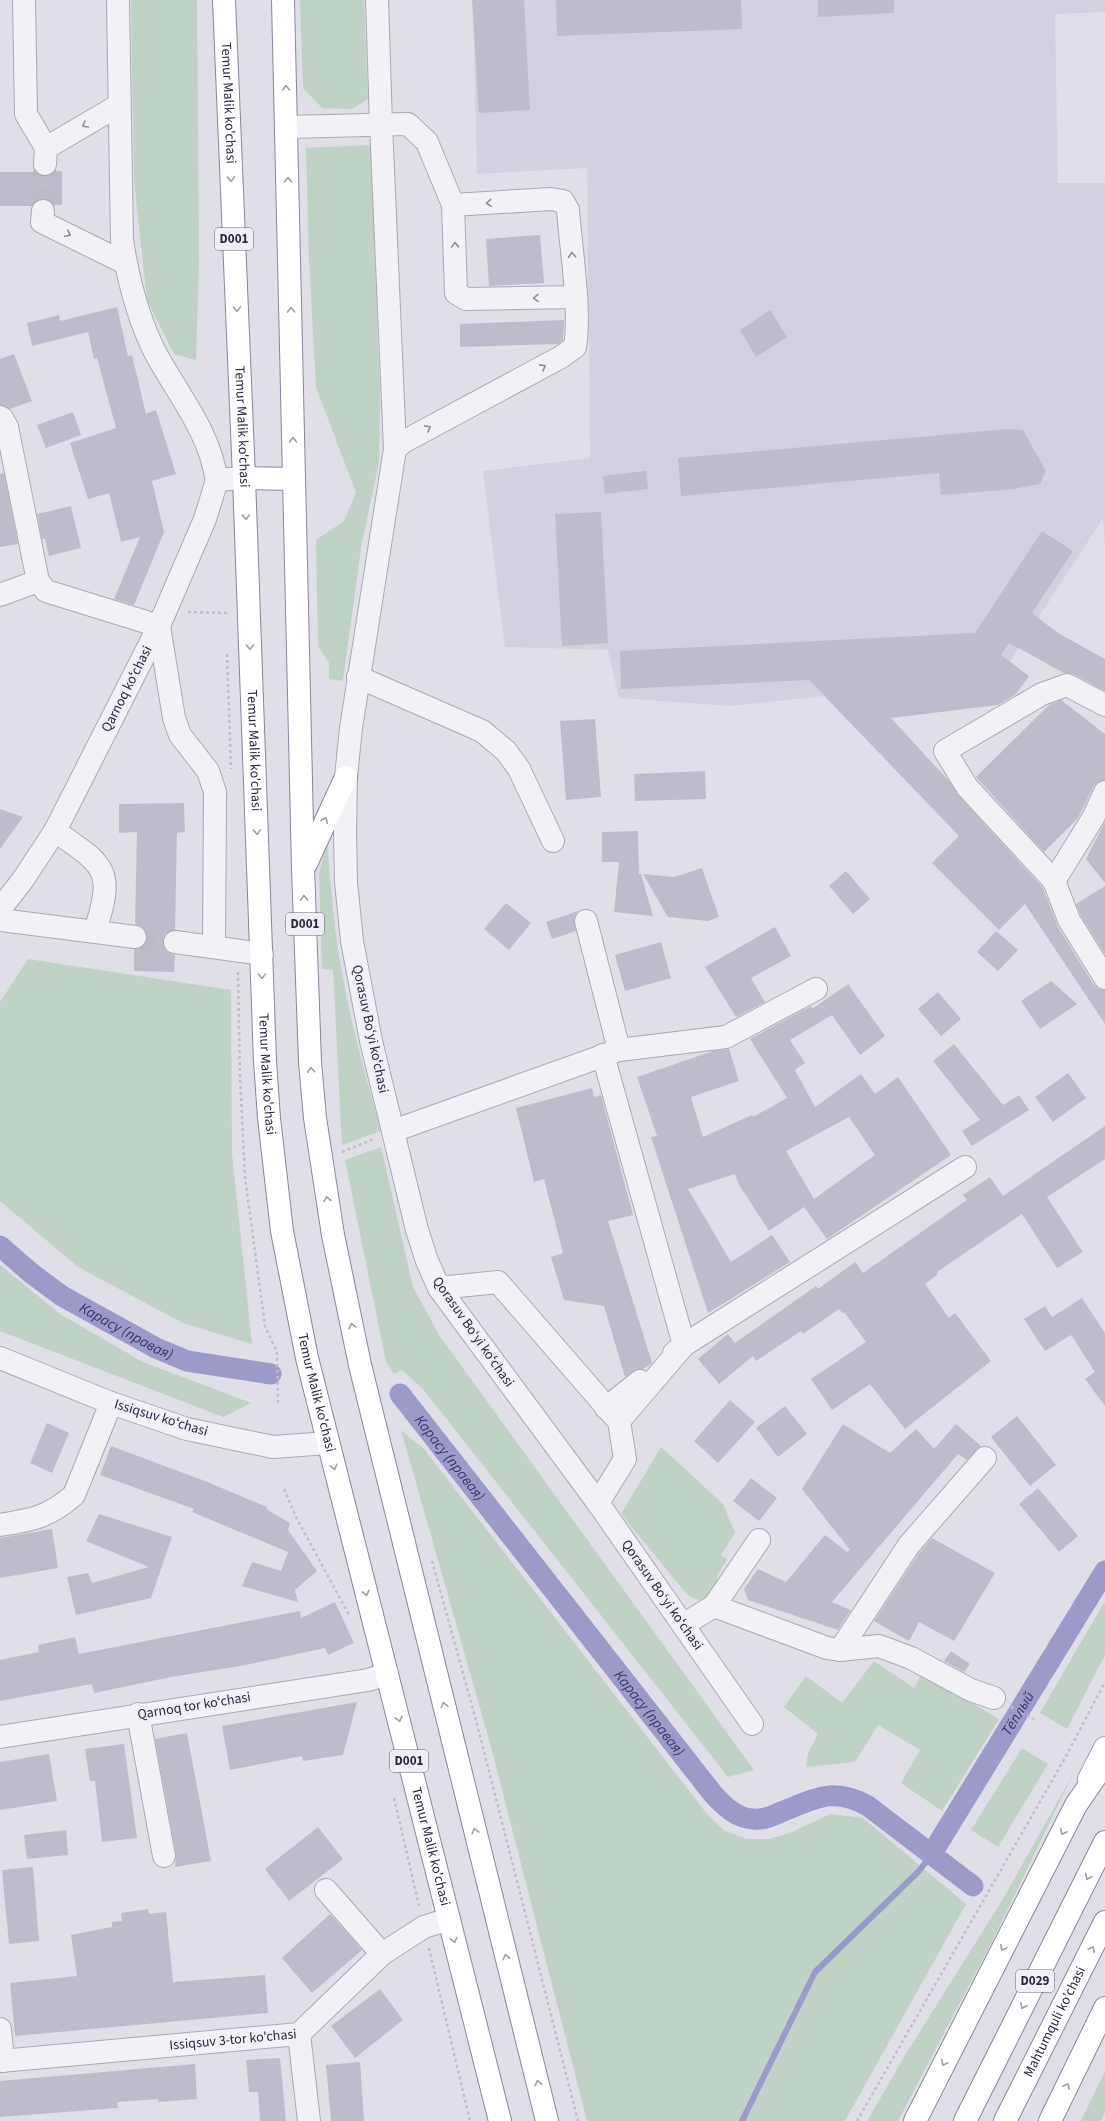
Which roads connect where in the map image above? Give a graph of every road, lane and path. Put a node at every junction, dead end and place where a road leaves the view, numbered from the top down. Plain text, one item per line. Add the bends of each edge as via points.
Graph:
1 (24, 0) edge
2 (118, 0) edge
3 (224, 0) edge
4 (283, 0) edge
5 (377, 0) edge
6 (119, 105) junction
7 (381, 124) junction
8 (287, 127) junction
9 (454, 205) junction
10 (43, 211) tunnel mouth
11 (125, 263) junction
12 (575, 297) junction
13 (0, 417) edge
14 (395, 449) junction
15 (244, 478) junction
16 (294, 479) junction
17 (217, 480) junction
18 (38, 581) junction
19 (0, 594) edge
20 (159, 626) junction
21 (358, 677) junction
22 (1105, 705) edge
23 (346, 777) junction
24 (1105, 792) edge
25 (55, 831) junction
26 (553, 841) dead end
27 (303, 868) junction
28 (1054, 881) junction
29 (0, 909) edge
30 (0, 920) edge
31 (586, 921) dead end
32 (95, 932) junction
33 (135, 937) tunnel mouth
34 (175, 942) tunnel mouth
35 (214, 946) junction
36 (262, 954) junction
37 (1105, 978) edge
38 (816, 989) dead end
39 (611, 1052) junction
40 (393, 1131) junction
41 (337, 1154) dead end
42 (966, 1167) dead end
43 (439, 1288) junction
44 (684, 1345) junction
45 (0, 1358) edge
46 (111, 1403) junction
47 (613, 1414) junction
48 (328, 1444) junction
49 (986, 1458) dead end
50 (284, 1489) dead end
51 (598, 1503) junction
52 (0, 1525) edge
53 (760, 1540) dead end
54 (431, 1556) dead end
55 (714, 1606) junction
56 (352, 1620) dead end
57 (683, 1625) junction
58 (840, 1650) junction
59 (388, 1674) junction
60 (1105, 1682) edge
61 (1001, 1702) joint
62 (138, 1714) junction
63 (1034, 1719) dead end
64 (752, 1724) dead end
65 (0, 1737) edge
66 (1105, 1748) edge
67 (1105, 1763) edge
68 (394, 1796) dead end
69 (1076, 1805) junction
70 (1105, 1842) edge
71 (164, 1856) dead end
72 (326, 1890) dead end
73 (449, 1919) junction
74 (1105, 1922) edge
75 (424, 1927) junction
76 (382, 1954) junction
77 (1105, 2008) edge
78 (0, 2029) edge
79 (299, 2034) junction
80 (1, 2061) edge
81 (309, 2121) edge
82 (470, 2121) edge
83 (500, 2121) edge
84 (547, 2121) edge
85 (578, 2121) edge
86 (857, 2121) edge
87 (915, 2121) edge
88 (965, 2121) edge
89 (1005, 2121) edge
90 (1050, 2121) edge

6 -> 1 street via 45,156 26,114
2 - 6 street
3 -> 15 main road, Temur Malik ko'chasi / D001
8 -> 4 main road, D001
5 - 7 street, Qorasuv Bo‘yi koʻchasi
6 - 11 street via 122,240
7 - 8 street
7 - 9 street via 408,124 427,142
7 - 14 street, Qorasuv Bo‘yi koʻchasi
16 -> 8 main road, D001
12 -> 9 street via 568,210 563,201 551,199
12 -> 9 street via 460,297 456,293
10 -> 11 street via 42,222
11 - 17 street via 147,334 194,418 210,453
14 -> 12 street via 405,441 575,347
13 - 18 street via 7,427
14 - 21 street, Qorasuv Bo‘yi koʻchasi
15 - 16 main road
15 - 17 street
15 -> 36 main road, Temur Malik ko'chasi / D001
16 - 27 main road, D001
17 - 20 street, Qarnoq koʻchasi via 205,519
18 - 19 street
18 - 20 street via 46,591
20 - 25 street, Qarnoq koʻchasi
20 - 35 street via 174,718 180,735 208,771 214,792
21 - 23 street, Qorasuv Bo‘yi koʻchasi
21 - 26 street via 482,731 506,752 519,769
22 - 28 street via 1066,685 1042,694 944,751 967,788
27 -> 23 main road
23 - 40 street, Qorasuv Bo‘yi koʻchasi via 346,882 352,941 371,1041
24 - 28 street via 1093,818
25 - 29 street, Qarnoq koʻchasi
25 - 32 street via 92,857 103,871 105,890
84 -> 27 main road, D001 via 360,1365 333,1235 315,1118 310,1062
28 - 37 street via 1069,920
30 - 32 street
31 - 39 street
32 - 33 street
34 - 35 street
35 - 36 street
36 -> 48 main road, Temur Malik ko'chasi / D001 via 265,1061 282,1231 307,1358
38 - 39 street via 726,1037
39 - 40 street
39 - 44 street
40 - 41 path
40 - 43 street, Qorasuv Bo‘yi koʻchasi via 417,1230
42 - 44 street
43 - 47 street via 498,1282
43 - 51 street, Qorasuv Bo‘yi koʻchasi
44 - 47 street
45 - 46 street, Issiqsuv koʻchasi
46 - 48 street, Issiqsuv koʻchasi via 187,1429 273,1447
46 - 52 street via 74,1495 62,1506 43,1516
47 - 51 street via 625,1458
48 -> 59 main road, Temur Malik ko'chasi / D001
49 - 58 street via 909,1546
50 - 56 path via 297,1519
51 - 57 street, Qorasuv Bo‘yi koʻchasi
53 - 55 street
54 - 85 path via 477,1724
55 - 57 street
55 - 58 street via 827,1648
57 - 64 street, Qorasuv Bo‘yi koʻchasi
58 - 61 street via 879,1646 911,1658 971,1690
59 - 62 street, Qarnoq tor koʻchasi via 368,1680
59 -> 73 main road, Temur Malik ko'chasi / D001
60 - 86 path via 1065,1758
61 - 63 path
62 - 65 street, Qarnoq tor koʻchasi
62 - 71 street
66 - 69 main road
67 - 69 main road
68 - 75 path
69 -> 87 main road
70 -> 88 main road, D029
72 - 76 street
73 - 75 street, Issiqsuv 3-tor ko'chasi
73 -> 83 main road, Temur Malik ko'chasi / D001
89 -> 74 main road, Mahtumquli ko'chasi / D029
75 - 76 street, Issiqsuv 3-tor ko'chasi
75 - 82 path
76 - 79 street, Issiqsuv 3-tor ko'chasi
90 -> 77 main road
78 - 80 street
79 - 80 street, Issiqsuv 3-tor ko'chasi
79 - 81 street

